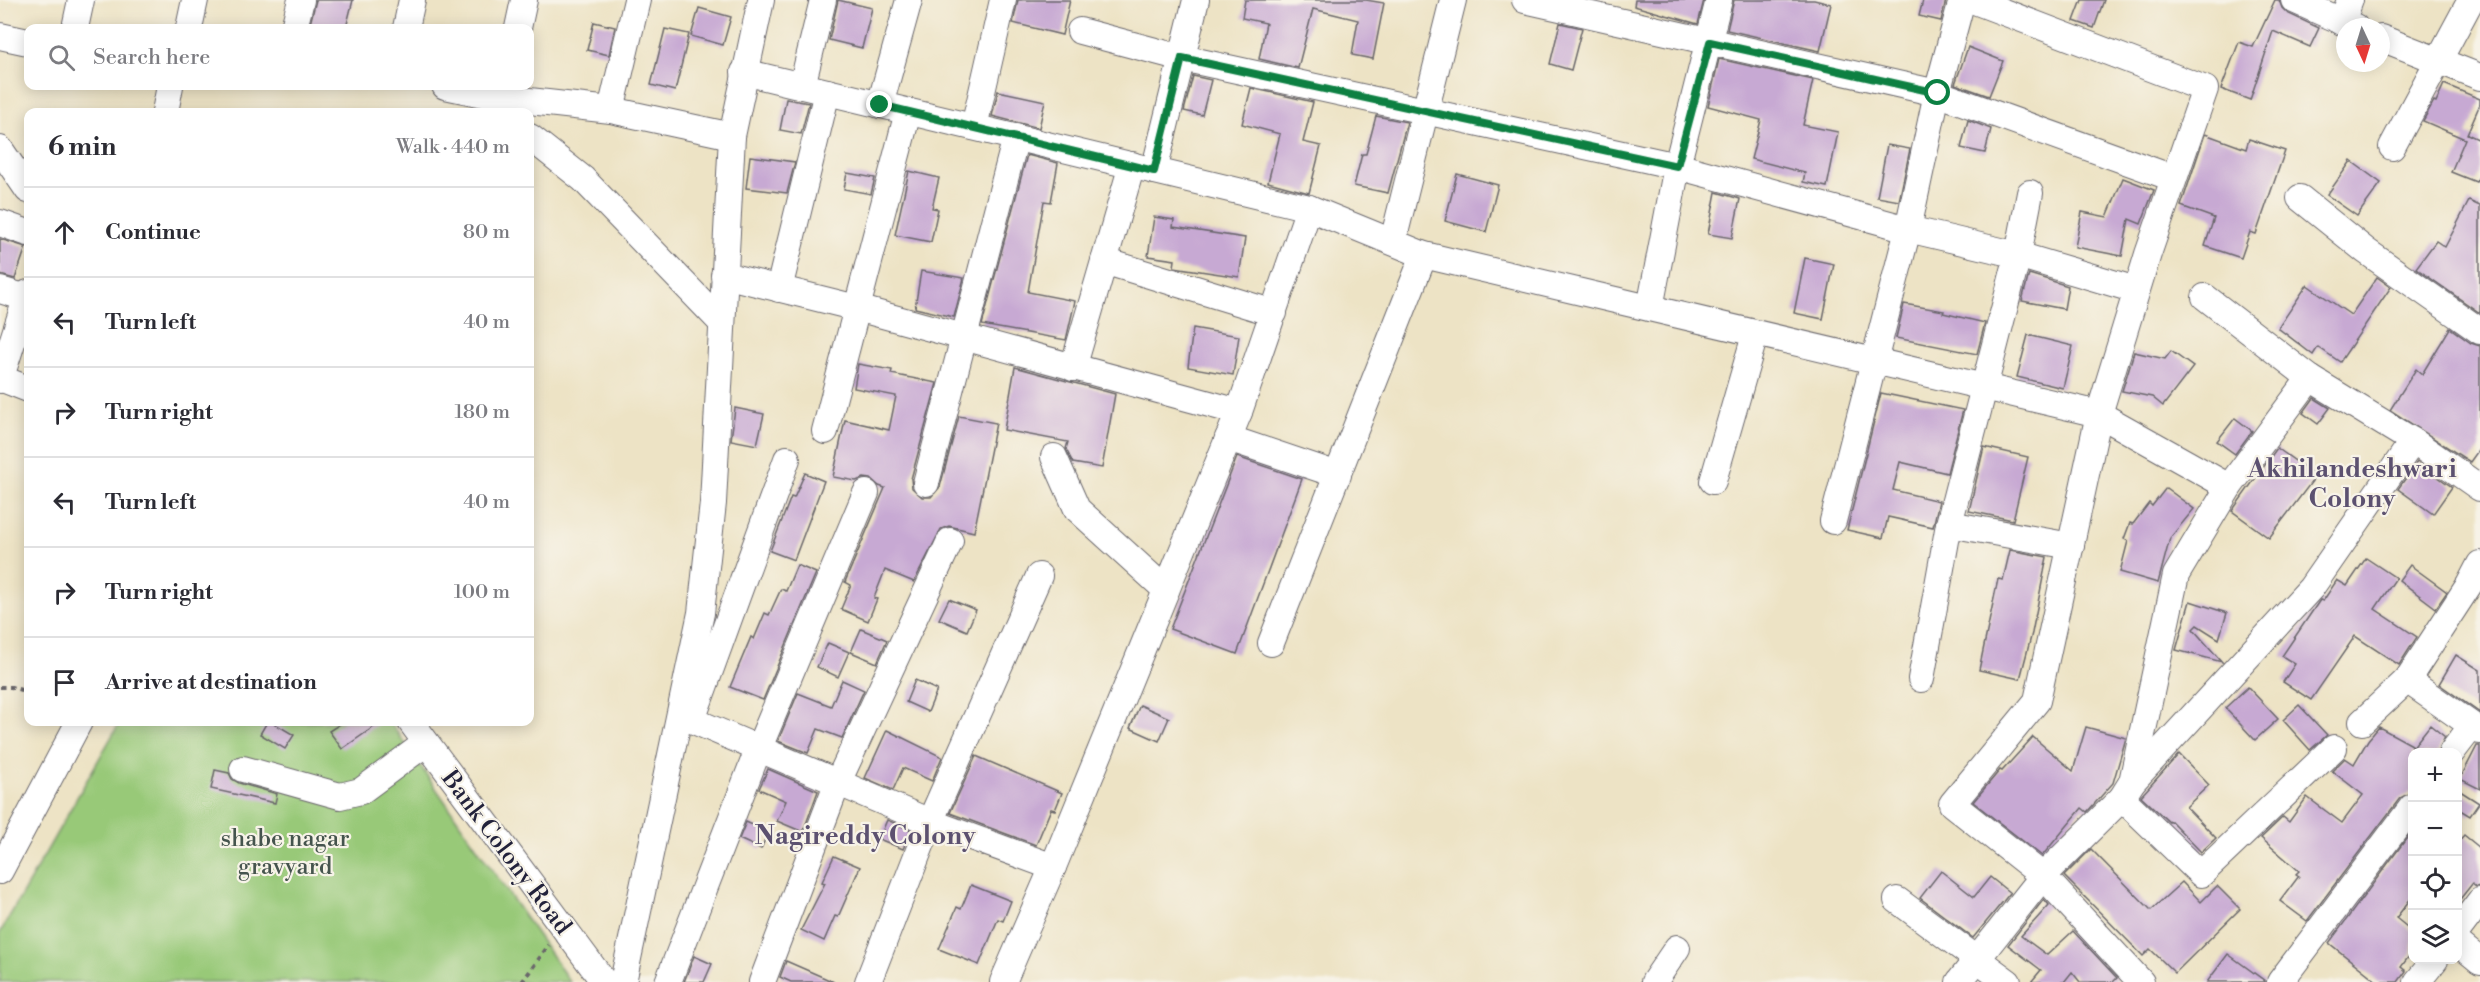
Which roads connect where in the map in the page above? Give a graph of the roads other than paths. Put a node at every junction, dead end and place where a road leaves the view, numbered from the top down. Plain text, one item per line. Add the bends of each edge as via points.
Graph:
1 (81, 0) edge
2 (195, 0) edge
3 (301, 0) edge
4 (412, 0) edge
5 (524, 0) edge
6 (637, 0) edge
7 (761, 0) edge
8 (823, 0) edge
9 (909, 0) edge
10 (1004, 0) edge
11 (1196, 0) edge
12 (1453, 0) edge
13 (1525, 0) edge
14 (1719, 0) edge
15 (1962, 0) edge
16 (1972, 0) edge
17 (2294, 0) edge
18 (2471, 0) edge
19 (2349, 16) edge
20 (76, 24) edge
21 (190, 24) edge
22 (295, 24) edge
23 (407, 24) edge
24 (519, 24) edge
25 (1080, 31) dead end
26 (0, 36) edge
27 (24, 41) edge
28 (1710, 42) junction
29 (2390, 42) edge
30 (1182, 58) junction
31 (2438, 62) junction
32 (744, 72) junction
33 (2480, 77) edge
34 (802, 86) junction
35 (169, 90) edge
36 (484, 90) edge
37 (503, 92) edge
38 (827, 92) junction
39 (1938, 93) junction
40 (880, 105) junction
41 (166, 108) edge
42 (611, 110) junction
43 (1426, 110) junction
44 (908, 112) junction
45 (974, 128) junction
46 (732, 136) junction
47 (1016, 137) junction
48 (534, 140) edge
49 (2392, 147) dead end
50 (0, 149) edge
51 (1677, 166) junction
52 (1143, 168) junction
53 (2173, 178) junction
54 (24, 184) edge
55 (2030, 193) dead end
56 (2300, 198) dead end
57 (1309, 207) junction
58 (0, 223) edge
59 (1908, 229) junction
60 (24, 232) edge
61 (1393, 241) junction
62 (1424, 255) junction
63 (2018, 255) junction
64 (1104, 261) junction
65 (724, 275) junction
66 (779, 289) junction
67 (0, 290) edge
68 (2136, 290) junction
69 (24, 295) edge
70 (2205, 297) dead end
71 (24, 308) edge
72 (856, 308) junction
73 (1650, 308) junction
74 (1274, 313) junction
75 (721, 322) junction
76 (2480, 331) edge
77 (1755, 335) junction
78 (963, 339) junction
79 (1875, 360) junction
80 (1073, 368) junction
81 (2310, 378) junction
82 (0, 379) edge
83 (24, 388) edge
84 (1982, 388) junction
85 (1239, 412) junction
86 (2099, 414) junction
87 (825, 431) dead end
88 (1228, 438) junction
89 (2413, 441) junction
90 (1054, 457) dead end
91 (787, 459) dead end
92 (1338, 475) junction
93 (1713, 481) dead end
94 (926, 483) dead end
95 (2229, 487) junction
96 (2480, 488) edge
97 (866, 493) dead end
98 (1833, 521) dead end
99 (1948, 524) junction
100 (950, 541) dead end
101 (2071, 546) junction
102 (1039, 576) dead end
103 (2476, 579) edge
104 (1166, 590) junction
105 (1271, 643) dead end
106 (1921, 679) dead end
107 (2407, 680) junction
108 (686, 718) junction
109 (2362, 722) dead end
110 (78, 726) edge
111 (414, 726) edge
112 (2476, 729) edge
113 (426, 743) junction
114 (2334, 748) dead end
115 (2457, 748) edge
116 (758, 750) junction
117 (243, 769) dead end
118 (837, 784) junction
119 (2127, 790) junction
120 (2408, 812) edge
121 (930, 822) junction
122 (1053, 867) junction
123 (0, 871) edge
124 (2043, 876) junction
125 (1897, 900) dead end
126 (2480, 901) edge
127 (2462, 924) edge
128 (2462, 947) edge
129 (1677, 948) dead end
130 (1977, 959) junction
131 (2480, 961) edge
132 (2432, 964) edge
133 (604, 982) edge
134 (623, 982) edge
135 (668, 982) edge
136 (762, 982) edge
137 (868, 982) edge
138 (1003, 982) edge
139 (1654, 982) edge
140 (1959, 982) edge
141 (2008, 982) edge
142 (2141, 982) edge
143 (2280, 982) edge
144 (2417, 982) edge

1 - 20 street
2 - 21 street
3 - 22 street
4 - 23 street
5 - 24 street
6 - 42 street
7 - 32 street
8 - 34 street
9 - 40 street
10 - 45 street
11 - 30 street
12 - 43 street
13 - 28 street
14 - 28 street
15 - 39 street
16 - 53 street via 2205,89
17 - 19 street
18 - 31 street
25 - 30 street
26 - 27 street
28 - 39 street
28 - 51 street
29 - 31 street
30 - 43 street
30 - 52 street
31 - 33 street
31 - 49 street
32 - 34 street
32 - 46 street
34 - 38 street
35 - 41 street
36 - 37 street
37 - 42 street
38 - 40 street
38 - 66 street
39 - 53 street
39 - 59 street
40 - 44 street
42 - 46 street
43 - 51 street
43 - 61 street
44 - 45 street
44 - 72 street
45 - 47 street
46 - 65 street
47 - 52 street
47 - 78 street
48 - 75 street via 583,179
50 - 54 street
51 - 59 street
51 - 73 street
52 - 57 street
52 - 64 street
53 - 68 street
55 - 63 street
56 - 76 street via 2366,251
57 - 61 street
57 - 74 street
58 - 60 street
59 - 63 street
59 - 79 street
61 - 62 street
62 - 73 street
62 - 92 street
63 - 68 street
63 - 84 street
64 - 74 street
64 - 80 street
65 - 66 street
65 - 75 street
66 - 72 street
67 - 69 street
68 - 86 street
70 - 81 street
71 - 82 street
72 - 78 street
72 - 87 street
73 - 77 street
74 - 85 street
75 - 108 street via 713,503
77 - 79 street
77 - 93 street
78 - 80 street
78 - 94 street
79 - 84 street
79 - 98 street
80 - 85 street
81 - 89 street
81 - 95 street
82 - 83 street
84 - 86 street
84 - 99 street
85 - 88 street
86 - 95 street
86 - 101 street
88 - 92 street
88 - 104 street
89 - 96 street
89 - 119 street via 2311,588
90 - 104 street via 1077,509
91 - 108 street
92 - 105 street
95 - 119 street via 2176,575
97 - 116 street
99 - 101 street
99 - 106 street
100 - 118 street
101 - 124 street via 2037,701 1952,804
102 - 121 street
103 - 107 street
104 - 122 street
107 - 109 street
107 - 112 street
108 - 116 street
108 - 134 street
110 - 123 street
111 - 113 street, Bank Colony Road
112 - 115 street
113 - 117 street via 361,791 340,796
113 - 133 street, Bank Colony Road
114 - 119 street via 2201,874
116 - 118 street
116 - 135 street
118 - 121 street
118 - 136 street
119 - 124 street
120 - 143 street
121 - 122 street
121 - 137 street
122 - 138 street
124 - 130 street
124 - 142 street
125 - 130 street
126 - 127 street
128 - 131 street
129 - 139 street
130 - 140 street
130 - 141 street
132 - 144 street

